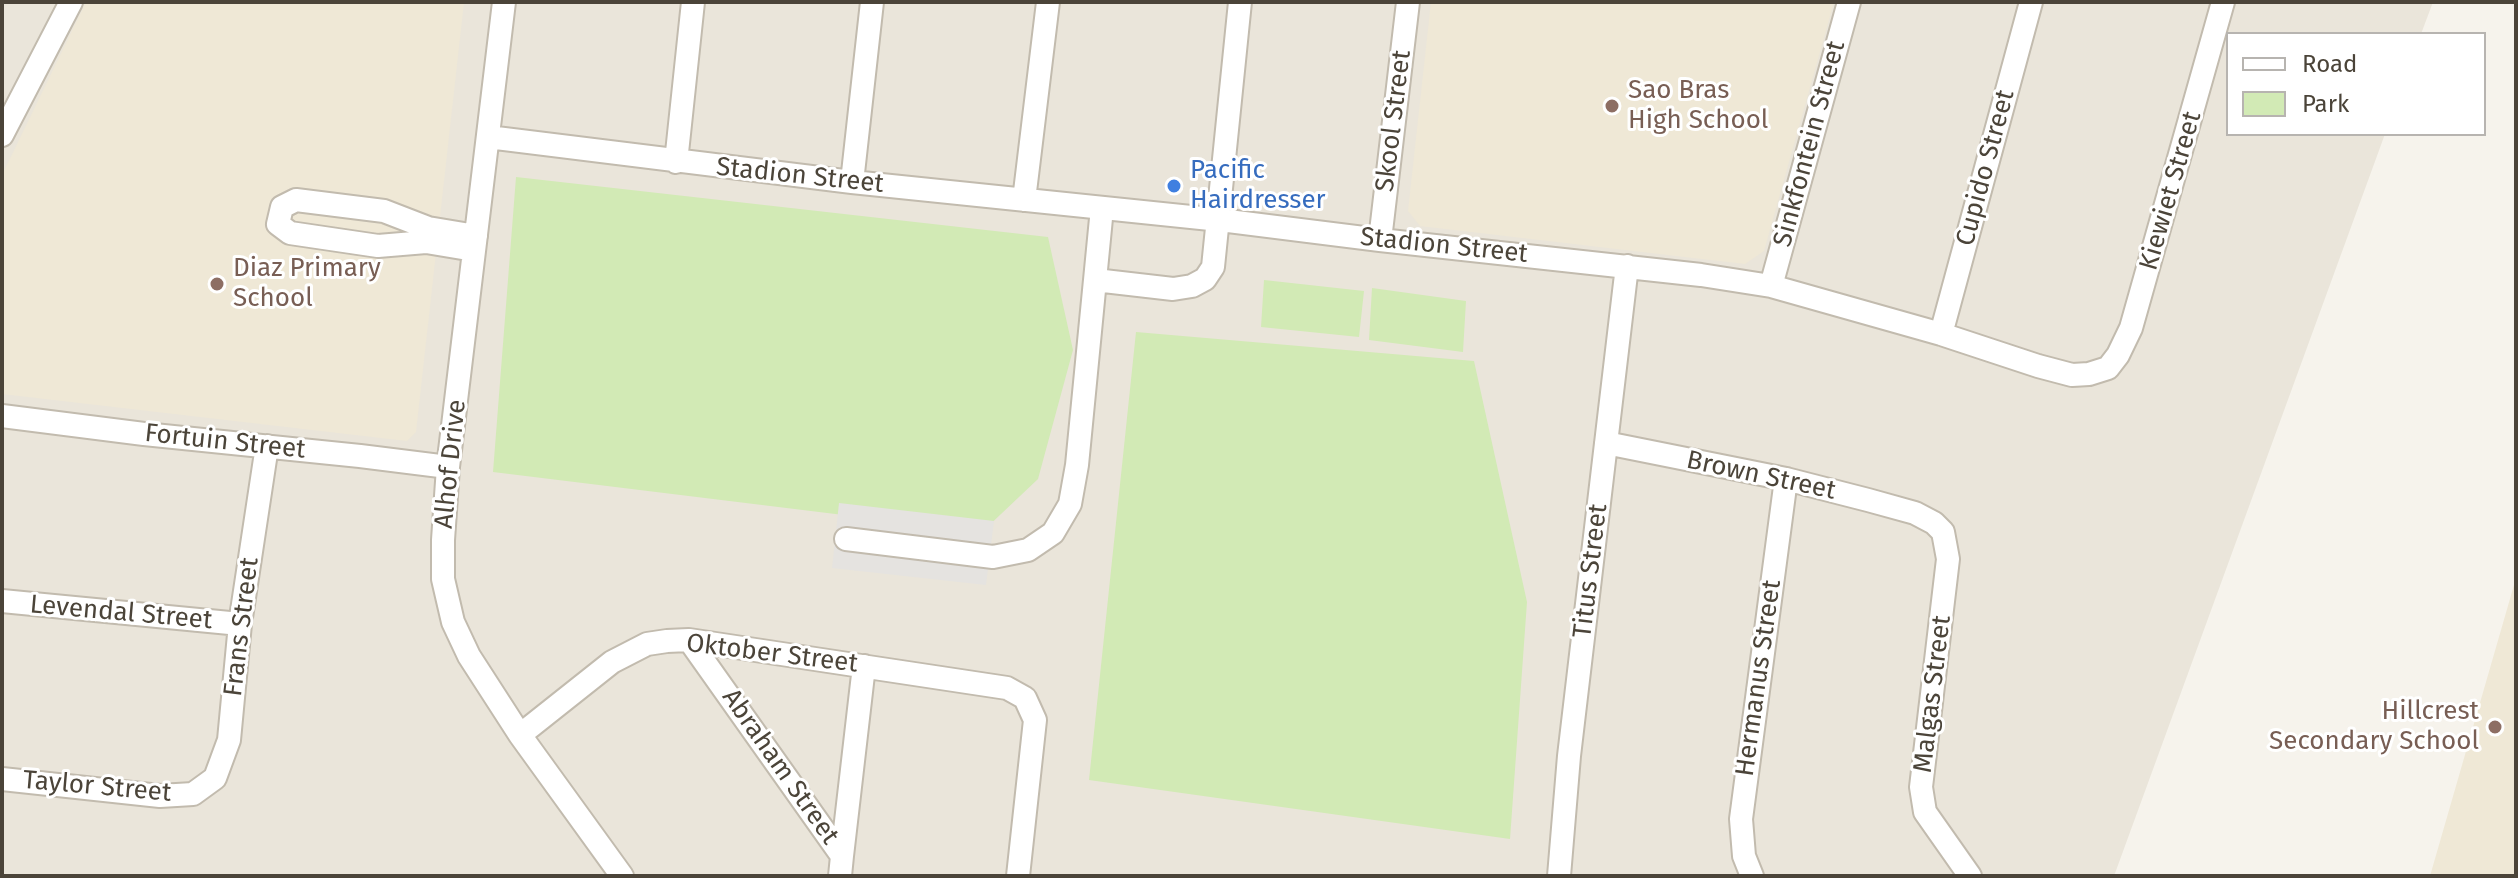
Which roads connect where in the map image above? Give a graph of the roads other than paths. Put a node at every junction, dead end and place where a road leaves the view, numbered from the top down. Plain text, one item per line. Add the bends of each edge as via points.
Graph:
1 (71, 2) edge
2 (504, 2) edge
3 (693, 2) edge
4 (872, 2) edge
5 (1048, 2) edge
6 (1240, 2) edge
7 (1408, 2) edge
8 (1849, 2) edge
9 (2031, 2) edge
10 (2223, 2) edge
11 (2, 135) edge
12 (488, 137) junction
13 (676, 162) junction
14 (852, 182) junction
15 (1024, 200) junction
16 (1102, 208) junction
17 (1220, 220) junction
18 (1380, 240) junction
19 (475, 243) junction
20 (1627, 266) junction
21 (1095, 280) junction
22 (1771, 286) junction
23 (1941, 334) junction
24 (2103, 371) joint
25 (2, 416) edge
26 (1606, 443) junction
27 (267, 446) junction
28 (448, 467) junction
29 (1786, 479) junction
30 (1915, 513) joint
31 (846, 539) dead end
32 (2, 601) edge
33 (240, 624) junction
34 (689, 640) junction
35 (864, 666) junction
36 (520, 735) junction
37 (2, 779) edge
38 (193, 794) joint
39 (841, 866) edge
40 (622, 876) edge
41 (1018, 876) edge
42 (1559, 876) edge
43 (1752, 876) edge
44 (1970, 876) edge

1 - 11 street
2 - 12 street, Alhof Drive
3 - 13 street
4 - 14 street
5 - 15 street
6 - 17 street
7 - 18 street, Skool Street
8 - 22 street, Sinkfontein Street
9 - 23 street, Cupido Street
10 - 24 street, Kiewiet Street via 2131,328
12 - 13 street, Stadion Street
12 - 19 street, Alhof Drive
13 - 14 street, Stadion Street
14 - 15 street, Stadion Street
15 - 16 street, Stadion Street
16 - 17 street, Stadion Street
16 - 21 street
17 - 18 street, Stadion Street
17 - 21 street via 1213,267 1192,286 1173,289
18 - 20 street, Stadion Street
19 - 19 street via 378,246 290,233 278,224 282,207 296,200 384,211
19 - 28 street, Alhof Drive
20 - 22 street, Stadion Street
20 - 26 street, Titus Street
21 - 31 street via 1077,465 1070,504 1053,533 1028,550 993,557
22 - 23 street, Stadion Street
23 - 24 street, Stadion Street via 2072,375
25 - 27 street, Fortuin Street
26 - 29 street, Brown Street
26 - 42 street, Titus Street
27 - 28 street, Fortuin Street
27 - 33 street, Frans Street
28 - 36 street, Alhof Drive via 446,599 469,656
29 - 30 street, Brown Street
29 - 43 street, Hermanus Street via 1741,819 1744,856
30 - 44 street, Malgas Street via 1943,532 1948,559 1921,787 1925,812
32 - 33 street, Levendal Street
33 - 38 street, Frans Street via 229,740 215,778
34 - 35 street, Oktober Street
34 - 36 street, Oktober Street via 631,650
34 - 39 street, Abraham Street
35 - 39 street, Abraham Street
35 - 41 street, Oktober Street via 1007,688 1025,698 1035,720
36 - 40 street, Alhof Drive
37 - 38 street, Taylor Street via 160,796

